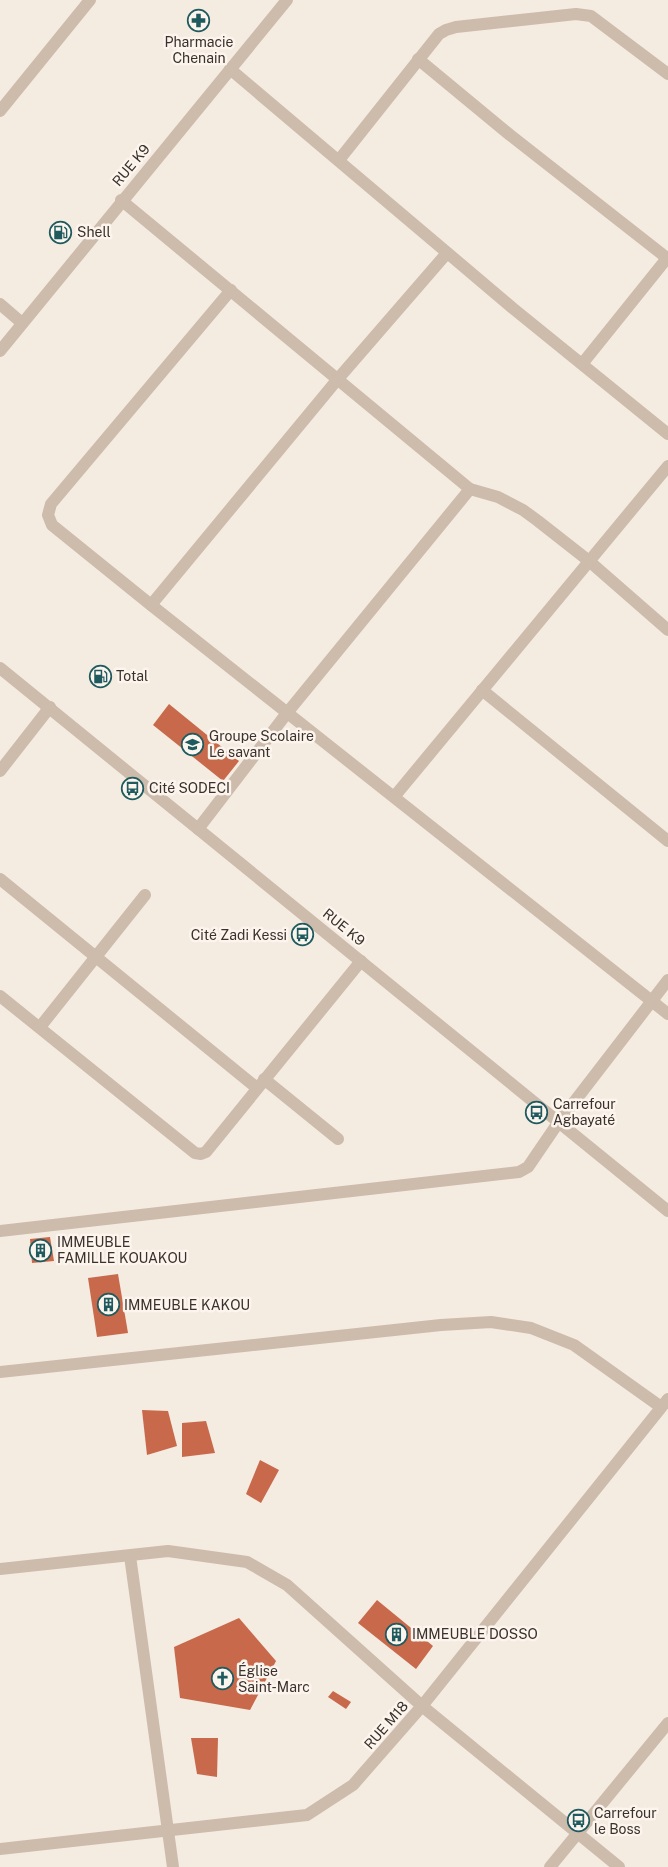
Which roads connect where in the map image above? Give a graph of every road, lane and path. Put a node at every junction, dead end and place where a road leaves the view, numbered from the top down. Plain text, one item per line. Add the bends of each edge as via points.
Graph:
1 (90, 0) edge
2 (287, 0) edge
3 (418, 59) junction
4 (230, 69) junction
5 (668, 74) edge
6 (0, 111) edge
7 (339, 160) junction
8 (121, 200) junction
9 (447, 252) junction
10 (668, 257) edge
11 (231, 290) junction
12 (0, 304) edge
13 (22, 323) junction
14 (0, 351) edge
15 (582, 364) junction
16 (337, 380) junction
17 (668, 434) edge
18 (668, 466) edge
19 (470, 489) junction
20 (589, 561) junction
21 (151, 606) junction
22 (668, 630) edge
23 (0, 668) edge
24 (482, 690) junction
25 (50, 707) junction
26 (287, 713) junction
27 (0, 770) edge
28 (394, 797) junction
29 (198, 829) junction
30 (668, 841) edge
31 (0, 879) edge
32 (145, 895) dead end
33 (96, 956) junction
34 (361, 961) junction
35 (668, 980) edge
36 (0, 996) edge
37 (652, 1000) junction
38 (668, 1014) edge
39 (40, 1028) junction
40 (260, 1084) junction
41 (558, 1123) junction
42 (338, 1140) dead end
43 (668, 1212) edge
44 (0, 1231) edge
45 (0, 1372) edge
46 (664, 1403) edge
47 (130, 1556) junction
48 (0, 1569) edge
49 (422, 1706) junction
50 (668, 1723) edge
51 (167, 1830) junction
52 (578, 1834) junction
53 (0, 1849) edge
54 (173, 1867) edge
55 (550, 1867) edge
56 (619, 1867) edge

1 - 6 street
2 - 4 street, RUE K9
3 - 5 street via 439,34 451,28 576,14 591,16
3 - 7 street
3 - 10 street
4 - 7 street
4 - 8 street, RUE K9
7 - 9 street
8 - 11 street
8 - 13 street, RUE K9
9 - 15 street
9 - 16 street
10 - 15 street
11 - 16 street
11 - 21 street via 52,504 48,514 52,525
12 - 13 street
13 - 14 street, RUE K9
15 - 17 street
16 - 19 street
16 - 21 street
18 - 20 street
19 - 20 street via 498,497 523,510
19 - 26 street
20 - 22 street
20 - 24 street
21 - 26 street
23 - 25 street, RUE K9
24 - 28 street
24 - 30 street
25 - 27 street
25 - 29 street, RUE K9
26 - 28 street
26 - 29 street
28 - 37 street
29 - 34 street, RUE K9
31 - 33 street
32 - 33 street
33 - 39 street
33 - 40 street
34 - 40 street
34 - 41 street, RUE K9
35 - 37 street
36 - 39 street
37 - 38 street
37 - 41 street
39 - 40 street via 195,1153 206,1152
40 - 42 street
41 - 43 street, RUE K9
41 - 44 street via 528,1167 519,1172
45 - 46 street via 491,1322 531,1328 574,1344
46 - 49 street, RUE M18
47 - 48 street
47 - 49 street via 168,1551 247,1562 287,1585
47 - 51 street
49 - 51 street, RUE M18 via 353,1785 307,1815
49 - 52 street
50 - 52 street
51 - 53 street, RUE M18
51 - 54 street
52 - 55 street
52 - 56 street

